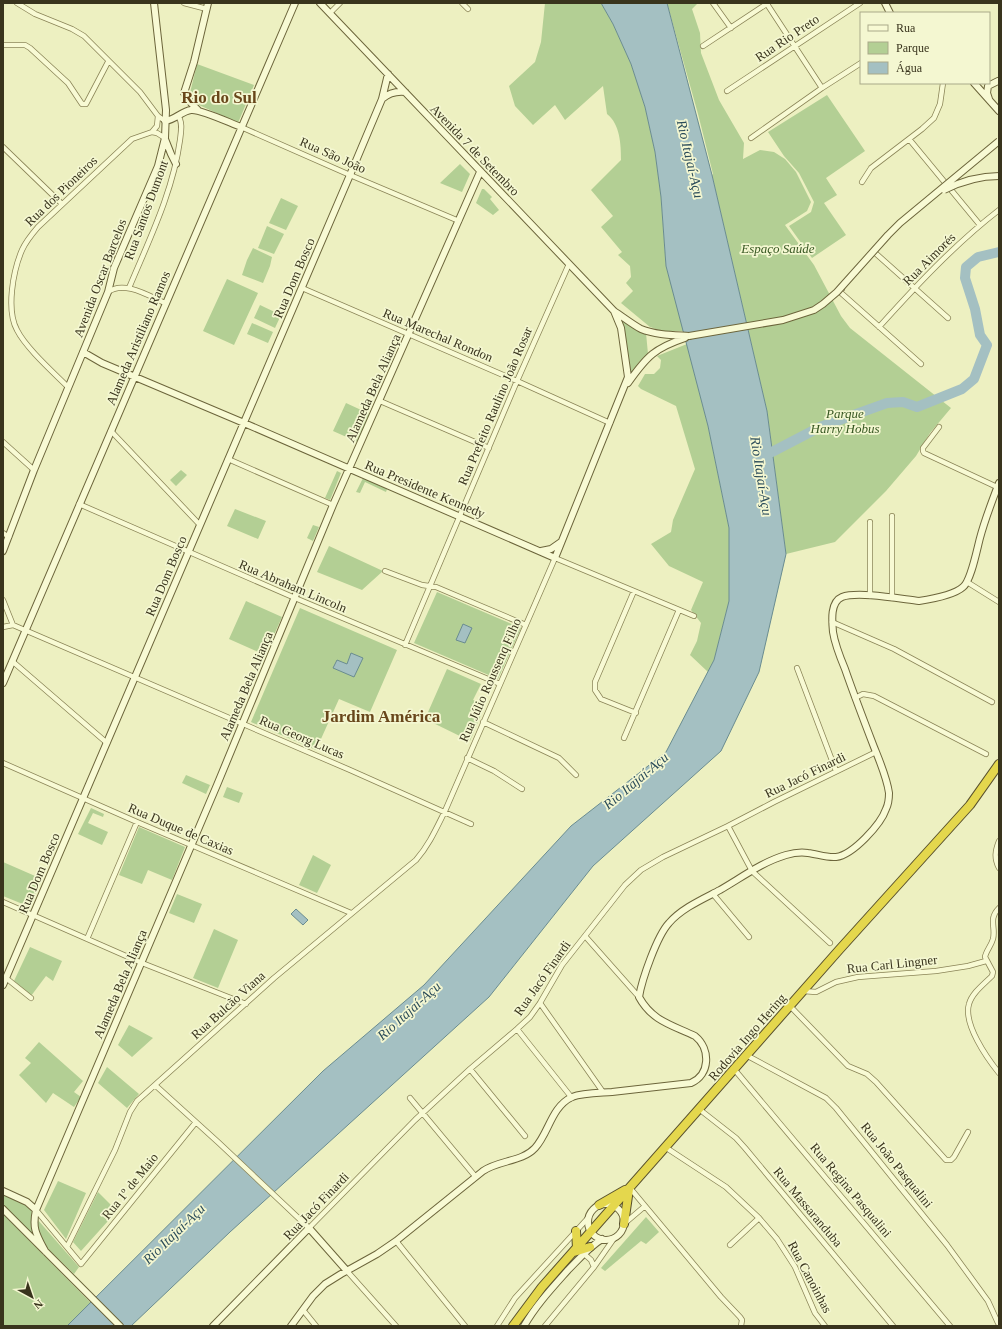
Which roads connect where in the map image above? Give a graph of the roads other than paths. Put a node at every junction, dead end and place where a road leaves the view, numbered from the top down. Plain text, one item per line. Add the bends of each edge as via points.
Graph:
1 (17, 3) edge
2 (154, 3) edge
3 (184, 3) edge
4 (295, 3) edge
5 (320, 3) edge
6 (340, 3) edge
7 (462, 3) edge
8 (714, 3) edge
9 (860, 3) edge
10 (885, 3) edge
11 (767, 4) edge
12 (208, 6) edge
13 (468, 9) dead end
14 (890, 12) edge
15 (330, 13) junction
16 (731, 28) junction
17 (3, 45) edge
18 (704, 46) dead end
19 (794, 46) junction
20 (108, 62) junction
21 (860, 64) edge
22 (388, 74) junction
23 (999, 82) edge
24 (943, 84) edge
25 (975, 84) edge
26 (822, 88) junction
27 (727, 91) dead end
28 (405, 92) junction
29 (382, 99) junction
30 (990, 101) junction
31 (198, 110) junction
32 (999, 112) edge
33 (158, 116) junction
34 (178, 116) junction
35 (165, 121) junction
36 (241, 127) junction
37 (152, 132) junction
38 (165, 138) junction
39 (751, 138) dead end
40 (909, 139) junction
41 (999, 141) edge
42 (3, 147) edge
43 (176, 164) junction
44 (480, 172) junction
45 (350, 175) junction
46 (999, 176) edge
47 (862, 182) dead end
48 (947, 184) junction
49 (934, 196) junction
50 (62, 204) junction
51 (999, 210) edge
52 (459, 221) junction
53 (980, 225) junction
54 (873, 251) junction
55 (569, 264) junction
56 (128, 288) junction
57 (302, 288) junction
58 (915, 288) junction
59 (108, 292) junction
60 (165, 303) junction
61 (614, 311) junction
62 (948, 318) dead end
63 (878, 327) junction
64 (409, 335) junction
65 (689, 336) junction
66 (83, 352) junction
67 (921, 364) dead end
68 (134, 376) junction
69 (517, 381) junction
70 (68, 387) junction
71 (624, 389) junction
72 (380, 401) junction
73 (244, 423) junction
74 (610, 423) junction
75 (939, 427) dead end
76 (111, 431) junction
77 (3, 442) edge
78 (489, 448) junction
79 (228, 459) junction
80 (349, 469) junction
81 (34, 470) junction
82 (998, 485) edge
83 (79, 504) junction
84 (333, 505) junction
85 (460, 516) junction
86 (892, 516) dead end
87 (870, 522) dead end
88 (200, 525) junction
89 (3, 533) edge
90 (8, 537) junction
91 (562, 541) junction
92 (3, 551) edge
93 (541, 551) junction
94 (188, 553) junction
95 (556, 558) junction
96 (385, 571) dead end
97 (967, 582) junction
98 (430, 586) junction
99 (634, 591) junction
100 (870, 596) junction
101 (294, 598) junction
102 (892, 598) junction
103 (3, 600) edge
104 (999, 602) edge
105 (679, 610) junction
106 (694, 616) dead end
107 (832, 622) junction
108 (13, 625) junction
109 (526, 625) junction
110 (3, 627) edge
111 (25, 631) junction
112 (405, 645) junction
113 (12, 661) junction
114 (797, 668) dead end
115 (135, 678) junction
116 (3, 683) edge
117 (500, 684) junction
118 (855, 698) junction
119 (992, 702) dead end
120 (636, 713) junction
121 (483, 722) junction
122 (242, 724) junction
123 (624, 738) dead end
124 (107, 743) junction
125 (876, 752) junction
126 (986, 754) dead end
127 (468, 758) junction
128 (3, 763) edge
129 (999, 764) edge
130 (836, 771) junction
131 (576, 775) dead end
132 (522, 789) dead end
133 (83, 798) junction
134 (445, 811) junction
135 (138, 822) junction
136 (471, 824) dead end
137 (728, 826) junction
138 (999, 841) edge
139 (192, 845) junction
140 (999, 868) edge
141 (752, 871) junction
142 (713, 894) junction
143 (3, 902) edge
144 (999, 908) edge
145 (351, 913) junction
146 (33, 915) junction
147 (585, 936) junction
148 (749, 937) dead end
149 (87, 939) junction
150 (830, 943) dead end
151 (986, 961) junction
152 (142, 963) junction
153 (4, 981) edge
154 (803, 991) junction
155 (639, 997) junction
156 (31, 998) dead end
157 (246, 1004) junction
158 (540, 1004) junction
159 (790, 1006) junction
160 (517, 1030) junction
161 (746, 1055) junction
162 (734, 1069) junction
163 (470, 1070) junction
164 (999, 1073) edge
165 (155, 1085) junction
166 (603, 1092) junction
167 (410, 1098) dead end
168 (572, 1098) junction
169 (699, 1109) junction
170 (423, 1113) junction
171 (196, 1122) junction
172 (968, 1132) dead end
173 (525, 1136) dead end
174 (665, 1147) junction
175 (475, 1176) junction
176 (630, 1188) junction
177 (3, 1191) edge
178 (42, 1197) junction
179 (27, 1202) junction
180 (599, 1205) junction
181 (614, 1206) junction
182 (645, 1206) junction
183 (3, 1209) edge
184 (36, 1210) junction
185 (588, 1218) junction
186 (759, 1218) junction
187 (624, 1224) junction
188 (309, 1228) junction
189 (576, 1231) junction
190 (591, 1232) junction
191 (615, 1237) junction
192 (602, 1239) junction
193 (396, 1242) junction
194 (730, 1245) dead end
195 (67, 1247) junction
196 (590, 1247) joint
197 (45, 1251) junction
198 (578, 1251) junction
199 (594, 1267) junction
200 (347, 1271) junction
201 (303, 1310) junction
202 (998, 1323) edge
203 (527, 1325) edge
204 (120, 1326) edge
205 (213, 1326) edge
206 (291, 1326) edge
207 (316, 1326) edge
208 (396, 1326) edge
209 (465, 1326) edge
210 (497, 1326) edge
211 (513, 1326) edge
212 (545, 1326) edge
213 (741, 1326) edge
214 (825, 1326) edge
215 (893, 1326) edge
216 (950, 1326) edge

1 - 20 street via 35,14 78,32
2 - 35 street, Avenida Oscar Barcelos via 166,110
3 - 12 street
4 - 36 street, Alameda Aristiliano Ramos
5 - 15 street, Avenida 7 de Setembro
6 - 15 street
7 - 13 street
8 - 16 street
9 - 19 street, Rua Rio Preto
10 - 14 street
11 - 16 street
11 - 19 street
12 - 31 street, Rua São João via 184,93
15 - 22 street, Avenida 7 de Setembro
16 - 18 street
17 - 20 street via 25,45 30,48 68,83 82,104 86,104
19 - 26 street
19 - 27 street, Rua Rio Preto
20 - 33 street via 140,92
21 - 26 street
22 - 28 street, Avenida 7 de Setembro
22 - 29 street, Rua Dom Bosco
23 - 30 street via 988,86
24 - 40 street via 940,104 934,118
25 - 30 street
26 - 39 street
28 - 29 street via 394,92
28 - 44 street, Avenida 7 de Setembro
29 - 45 street, Rua Dom Bosco
30 - 32 street
31 - 34 street
31 - 36 street, Rua São João
33 - 35 street
33 - 37 street
34 - 35 street
34 - 43 street, Rua Santos Dumont via 181,131
35 - 38 street, Avenida Oscar Barcelos
36 - 45 street, Rua São João
36 - 60 street, Alameda Aristiliano Ramos
37 - 38 street
37 - 50 street, Rua dos Pioneiros via 132,139
38 - 43 street
38 - 59 street, Avenida Oscar Barcelos via 158,166 114,268
40 - 47 street via 871,168
40 - 48 street
41 - 48 street
41 - 49 street, bridge
42 - 50 street
43 - 56 street, Rua Santos Dumont via 162,208
44 - 52 street, Alameda Bela Aliança
44 - 55 street, Avenida 7 de Setembro
45 - 52 street, Rua São João
45 - 57 street, Rua Dom Bosco
46 - 49 street, bridge via 956,184
48 - 53 street
48 - 54 street via 898,225
49 - 65 street, bridge via 892,232 837,292 814,310 784,320
50 - 70 street, Rua dos Pioneiros via 32,234 22,249 13,284 12,310 13,320 20,335
51 - 53 street, Rua Aimorés
52 - 64 street, Alameda Bela Aliança
53 - 58 street, Rua Aimorés
54 - 58 street
54 - 63 street via 840,292
55 - 61 street, Avenida 7 de Setembro
55 - 69 street, Rua Prefeito Raulino João Rosar
56 - 59 street via 119,287
56 - 60 street
57 - 64 street, Rua Marechal Rondon
57 - 73 street, Rua Dom Bosco
58 - 62 street
58 - 63 street, Rua Aimorés
59 - 66 street, Avenida Oscar Barcelos
60 - 68 street, Alameda Aristiliano Ramos
61 - 65 street via 629,322 651,332
61 - 71 street via 621,328 628,371
63 - 67 street
64 - 69 street, Rua Marechal Rondon
64 - 72 street, Alameda Bela Aliança
65 - 71 street via 656,350 635,372
66 - 68 street, Rua Presidente Kennedy via 91,358
66 - 70 street, Avenida Oscar Barcelos
68 - 73 street, Rua Presidente Kennedy
68 - 76 street, Alameda Aristiliano Ramos
69 - 74 street, Rua Marechal Rondon
69 - 78 street, Rua Prefeito Raulino João Rosar
70 - 81 street, Avenida Oscar Barcelos
71 - 74 street
72 - 78 street
72 - 80 street, Alameda Bela Aliança
73 - 79 street, Rua Dom Bosco
73 - 80 street, Rua Presidente Kennedy
74 - 91 street
75 - 82 street via 923,448 924,453
76 - 83 street, Alameda Aristiliano Ramos
76 - 88 street
77 - 81 street
78 - 85 street, Rua Prefeito Raulino João Rosar
79 - 84 street
79 - 88 street, Rua Dom Bosco
80 - 84 street, Alameda Bela Aliança
80 - 85 street, Rua Presidente Kennedy
81 - 90 street, Avenida Oscar Barcelos
82 - 97 street
83 - 94 street, Rua Abraham Lincoln
83 - 111 street, Alameda Aristiliano Ramos
84 - 101 street, Alameda Bela Aliança
85 - 93 street, Rua Presidente Kennedy
85 - 98 street, Rua Prefeito Raulino João Rosar
86 - 102 street
87 - 100 street
88 - 94 street, Rua Dom Bosco
89 - 90 street
90 - 92 street, Avenida Oscar Barcelos
91 - 93 street via 550,549
91 - 95 street
93 - 95 street, Rua Presidente Kennedy
94 - 101 street, Rua Abraham Lincoln
94 - 115 street, Rua Dom Bosco
95 - 99 street, Rua Presidente Kennedy
95 - 109 street, Rua Júlio Roussenq Filho
96 - 98 street
97 - 102 street via 956,591 933,598
97 - 104 street
98 - 109 street
98 - 112 street, Rua Prefeito Raulino João Rosar
99 - 105 street, Rua Presidente Kennedy
99 - 120 street via 595,682 595,690 601,699
100 - 102 street
100 - 107 street via 841,598 834,606
101 - 112 street, Rua Abraham Lincoln
101 - 122 street, Alameda Bela Aliança
103 - 108 street
105 - 106 street, Rua Presidente Kennedy
105 - 120 street
107 - 118 street via 835,642
107 - 119 street via 894,649
108 - 110 street
108 - 111 street, Rua Georg Lucas
109 - 117 street, Rua Júlio Roussenq Filho
111 - 113 street, Alameda Aristiliano Ramos
111 - 115 street, Rua Georg Lucas
112 - 117 street, Rua Abraham Lincoln
113 - 116 street, Alameda Aristiliano Ramos
113 - 124 street
114 - 130 street
115 - 122 street, Rua Georg Lucas
115 - 124 street, Rua Dom Bosco
117 - 121 street, Rua Júlio Roussenq Filho
118 - 125 street
118 - 126 street via 863,694 874,696
120 - 123 street
121 - 127 street, Rua Júlio Roussenq Filho
121 - 131 street via 559,758
122 - 134 street, Rua Georg Lucas
122 - 139 street, Alameda Bela Aliança
124 - 133 street, Rua Dom Bosco
125 - 130 street, Rua Jacó Finardi
125 - 141 street via 886,781 888,802 882,817 862,841 848,853 837,857 797,853 776,858
127 - 132 street
127 - 134 street, Rua Júlio Roussenq Filho
128 - 133 street, Rua Duque de Caxias
129 - 154 highway, Rodovia Ingo Hering via 970,805
130 - 137 street, Rua Jacó Finardi
133 - 135 street, Rua Duque de Caxias
133 - 146 street, Rua Dom Bosco
134 - 136 street, Rua Georg Lucas
134 - 145 street, Rua Bulcão Viana via 434,835 416,860
135 - 139 street, Rua Duque de Caxias
135 - 149 street
137 - 141 street
137 - 147 street, Rua Jacó Finardi via 641,870 625,885
138 - 140 street via 995,854
139 - 145 street, Rua Duque de Caxias
139 - 152 street, Alameda Bela Aliança
141 - 142 street
141 - 150 street
142 - 148 street
142 - 155 street via 668,924 659,938
143 - 146 street
144 - 151 street via 994,913 993,938 986,954
145 - 157 street, Rua Bulcão Viana
146 - 149 street
146 - 153 street, Rua Dom Bosco
147 - 155 street
147 - 158 street, Rua Jacó Finardi via 557,972
149 - 152 street
151 - 154 street, Rua Carl Lingner via 936,971 858,976 836,982 816,992
151 - 164 street via 993,972 992,976 972,998 968,1016 974,1034
152 - 157 street
152 - 178 street, Alameda Bela Aliança
153 - 156 street
154 - 159 highway, Rodovia Ingo Hering
155 - 166 street via 653,1016 700,1040 707,1058 704,1069 698,1079 690,1083
157 - 165 street, Rua Bulcão Viana
158 - 160 street, Rua Jacó Finardi
158 - 166 street
159 - 161 highway, Rodovia Ingo Hering
159 - 172 street via 848,1066 867,1074 876,1082 946,1160 954,1157
160 - 163 street, Rua Jacó Finardi
160 - 168 street
161 - 162 highway, Rodovia Ingo Hering
161 - 202 street, Rua João Pasqualini via 826,1098 836,1108 947,1245 988,1301
162 - 169 highway, Rodovia Ingo Hering
162 - 216 street, Rua Regina Pasqualini
163 - 170 street, Rua Jacó Finardi
163 - 173 street
165 - 171 street
165 - 195 street, Rua Bulcão Viana via 137,1101 130,1112 115,1150
166 - 168 street
167 - 170 street
168 - 175 street via 553,1116 543,1138 531,1152 495,1164
169 - 174 highway, Rodovia Ingo Hering
169 - 215 street, Rua Massaranduba via 745,1148
170 - 175 street
170 - 188 street, Rua Jacó Finardi
171 - 188 street
171 - 195 street, Rua 1º de Maio via 81,1264
174 - 176 highway, Rodovia Ingo Hering
174 - 186 street, Rua Canoinhas via 726,1187
175 - 193 street
176 - 180 highway
176 - 181 highway, Rodovia Ingo Hering
176 - 182 street
176 - 187 highway
177 - 179 street
178 - 179 street
178 - 184 street, Alameda Bela Aliança
179 - 184 street
180 - 181 street
180 - 185 street via 592,1210
181 - 187 street via 624,1217
181 - 190 highway, Rodovia Ingo Hering
182 - 187 street
182 - 213 street via 740,1317
183 - 197 street
184 - 195 street
184 - 197 street via 36,1236
185 - 189 street
185 - 190 street
186 - 194 street
186 - 214 street, Rua Canoinhas via 777,1239 795,1267 815,1313
187 - 191 street via 621,1232
188 - 200 street
188 - 205 street, Rua Jacó Finardi
189 - 198 highway
189 - 210 street via 515,1298
190 - 192 street
190 - 198 highway, Rodovia Ingo Hering
191 - 192 street
191 - 199 street
192 - 196 street
193 - 200 street
193 - 209 street
196 - 198 highway
197 - 204 street
198 - 199 street via 591,1260
198 - 203 street
198 - 211 highway, Rodovia Ingo Hering via 531,1301
199 - 212 street
200 - 201 street via 325,1284
200 - 208 street
201 - 206 street
201 - 207 street

